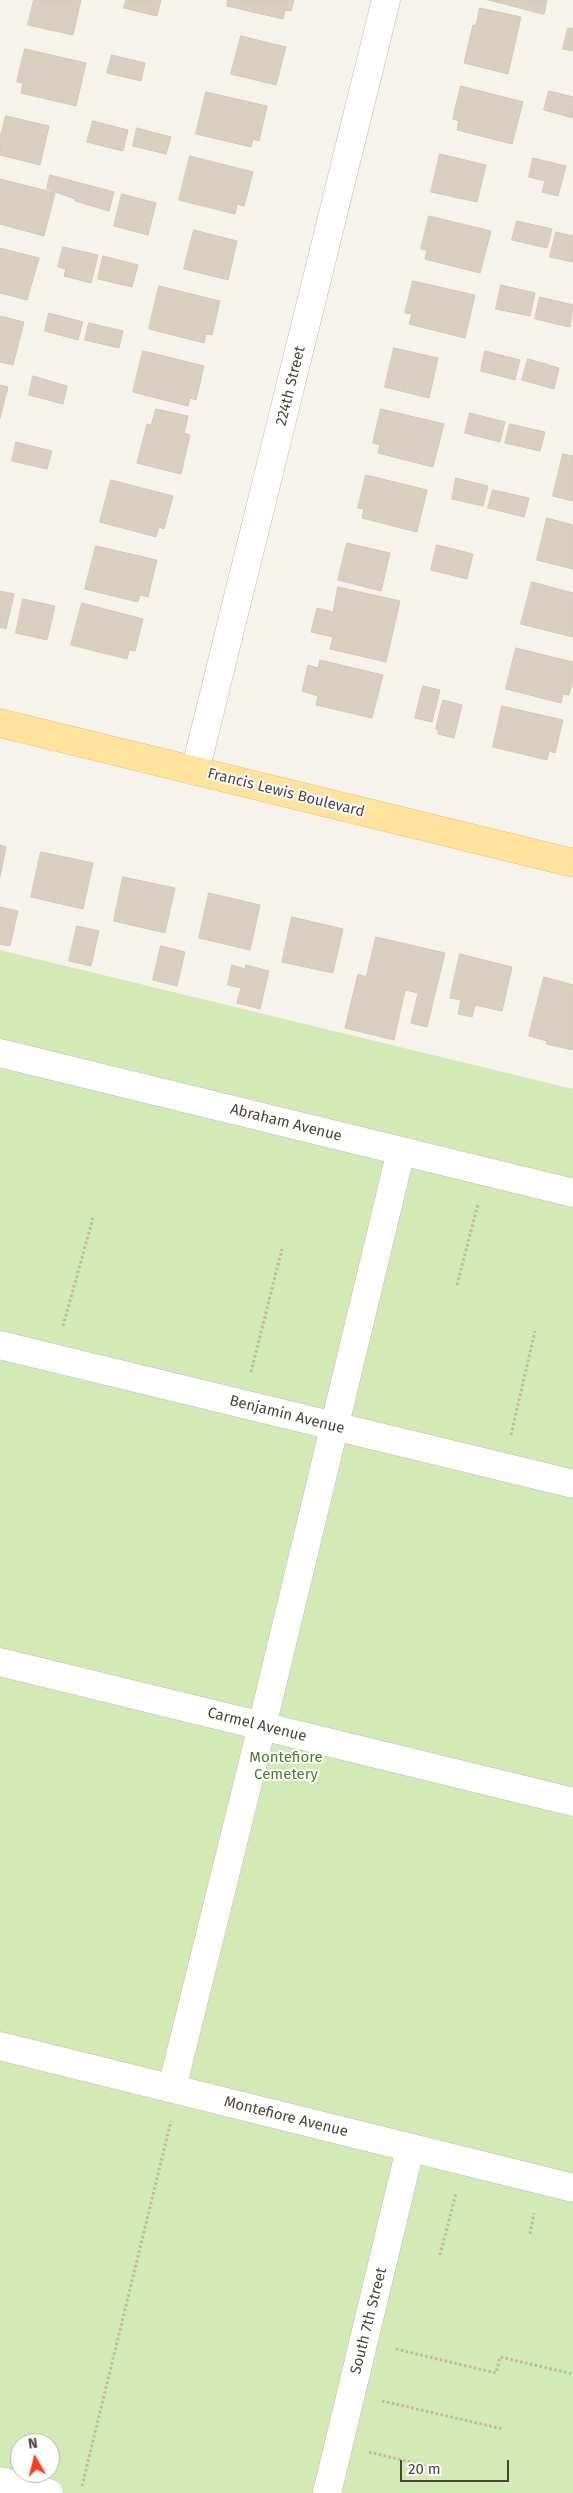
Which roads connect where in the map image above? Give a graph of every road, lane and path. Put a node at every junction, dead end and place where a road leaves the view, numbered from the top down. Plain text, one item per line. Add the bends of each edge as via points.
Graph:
1 (386, 0) edge
2 (0, 723) edge
3 (195, 771) junction
4 (573, 863) edge
5 (0, 1053) edge
6 (401, 1151) junction
7 (486, 1172) junction
8 (573, 1193) edge
9 (93, 1218) dead end
10 (282, 1249) dead end
11 (457, 1285) dead end
12 (535, 1331) dead end
13 (0, 1345) edge
14 (55, 1358) junction
15 (243, 1404) junction
16 (335, 1426) junction
17 (503, 1468) junction
18 (573, 1484) edge
19 (0, 1662) edge
20 (262, 1726) junction
21 (573, 1802) edge
22 (0, 2046) edge
23 (172, 2088) junction
24 (410, 2148) junction
25 (464, 2162) junction
26 (573, 2188) edge
27 (440, 2255) dead end
28 (364, 2341) junction
29 (573, 2374) edge
30 (351, 2393) junction
31 (503, 2429) dead end
32 (339, 2445) junction
33 (439, 2469) dead end
34 (0, 2481) edge
35 (49, 2493) edge
36 (80, 2493) edge
37 (327, 2493) edge

1 - 3 street, 224th Street
2 - 3 main road, Francis Lewis Boulevard
3 - 4 main road, Francis Lewis Boulevard
5 - 6 street, Abraham Avenue
6 - 7 street, Abraham Avenue
6 - 16 street
7 - 8 street, Abraham Avenue
7 - 11 path
9 - 14 path
10 - 15 path
12 - 17 path
13 - 14 street, Benjamin Avenue
14 - 15 street, Benjamin Avenue
15 - 16 street, Benjamin Avenue
16 - 17 street, Benjamin Avenue
16 - 20 street
17 - 18 street, Benjamin Avenue
19 - 20 street, Carmel Avenue
20 - 21 street, Carmel Avenue
20 - 23 street
22 - 23 street, Montefiore Avenue
23 - 24 street, Montefiore Avenue
23 - 36 path via 175,2105
24 - 25 street, Montefiore Avenue
24 - 28 street, South 7th Street
25 - 26 street, Montefiore Avenue
25 - 27 path
28 - 29 path via 496,2373 500,2357
28 - 30 street, South 7th Street
30 - 31 path
30 - 32 street, South 7th Street
32 - 33 path
32 - 37 street, South 7th Street
34 - 35 street

